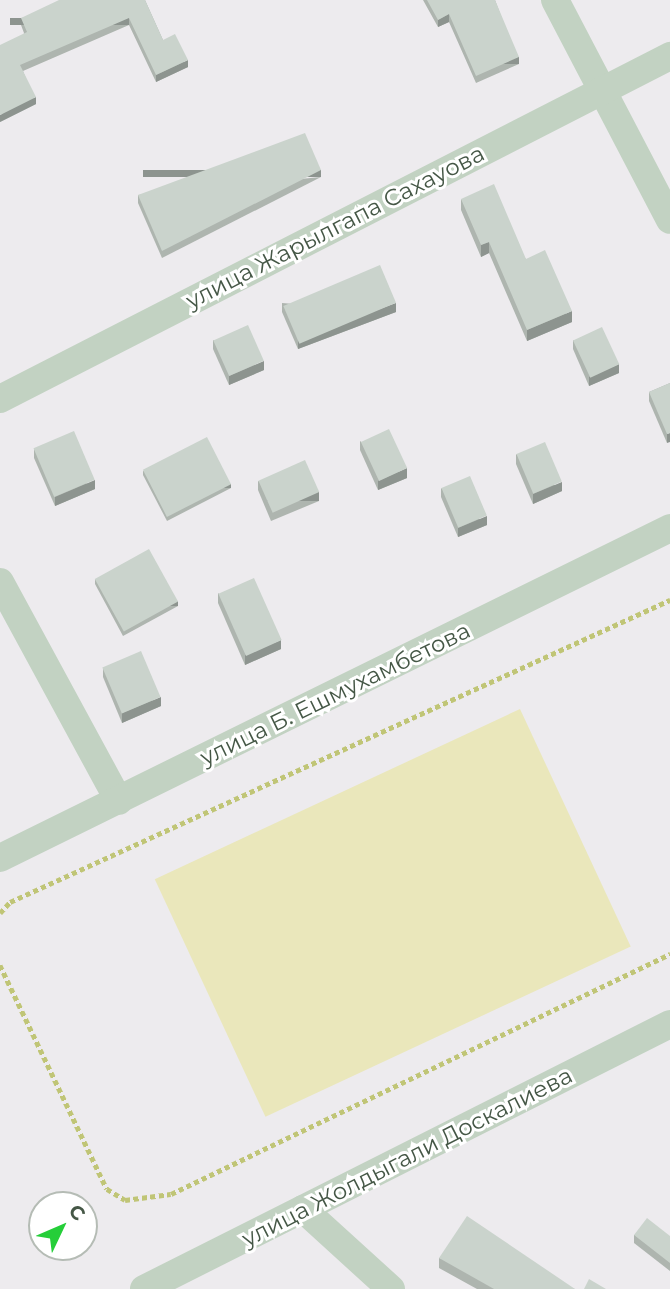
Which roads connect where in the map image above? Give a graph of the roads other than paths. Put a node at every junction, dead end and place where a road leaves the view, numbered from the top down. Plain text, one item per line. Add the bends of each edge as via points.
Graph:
1 (555, 0) edge
2 (670, 56) edge
3 (602, 91) junction
4 (670, 220) edge
5 (0, 399) edge
6 (670, 528) edge
7 (0, 582) edge
8 (119, 800) junction
9 (0, 858) edge
10 (670, 1024) edge
11 (303, 1209) junction
12 (144, 1289) edge
13 (391, 1289) edge

1 - 3 street
2 - 3 street, улица Жарылгапа Сахауова
3 - 4 street
3 - 5 street, улица Жарылгапа Сахауова
6 - 8 street, улица Б. Ешмухамбетова
7 - 8 street
8 - 9 street, улица Б. Ешмухамбетова
10 - 11 street, улица Жолдыгали Доскалиева
11 - 12 street, улица Жолдыгали Доскалиева
11 - 13 street

